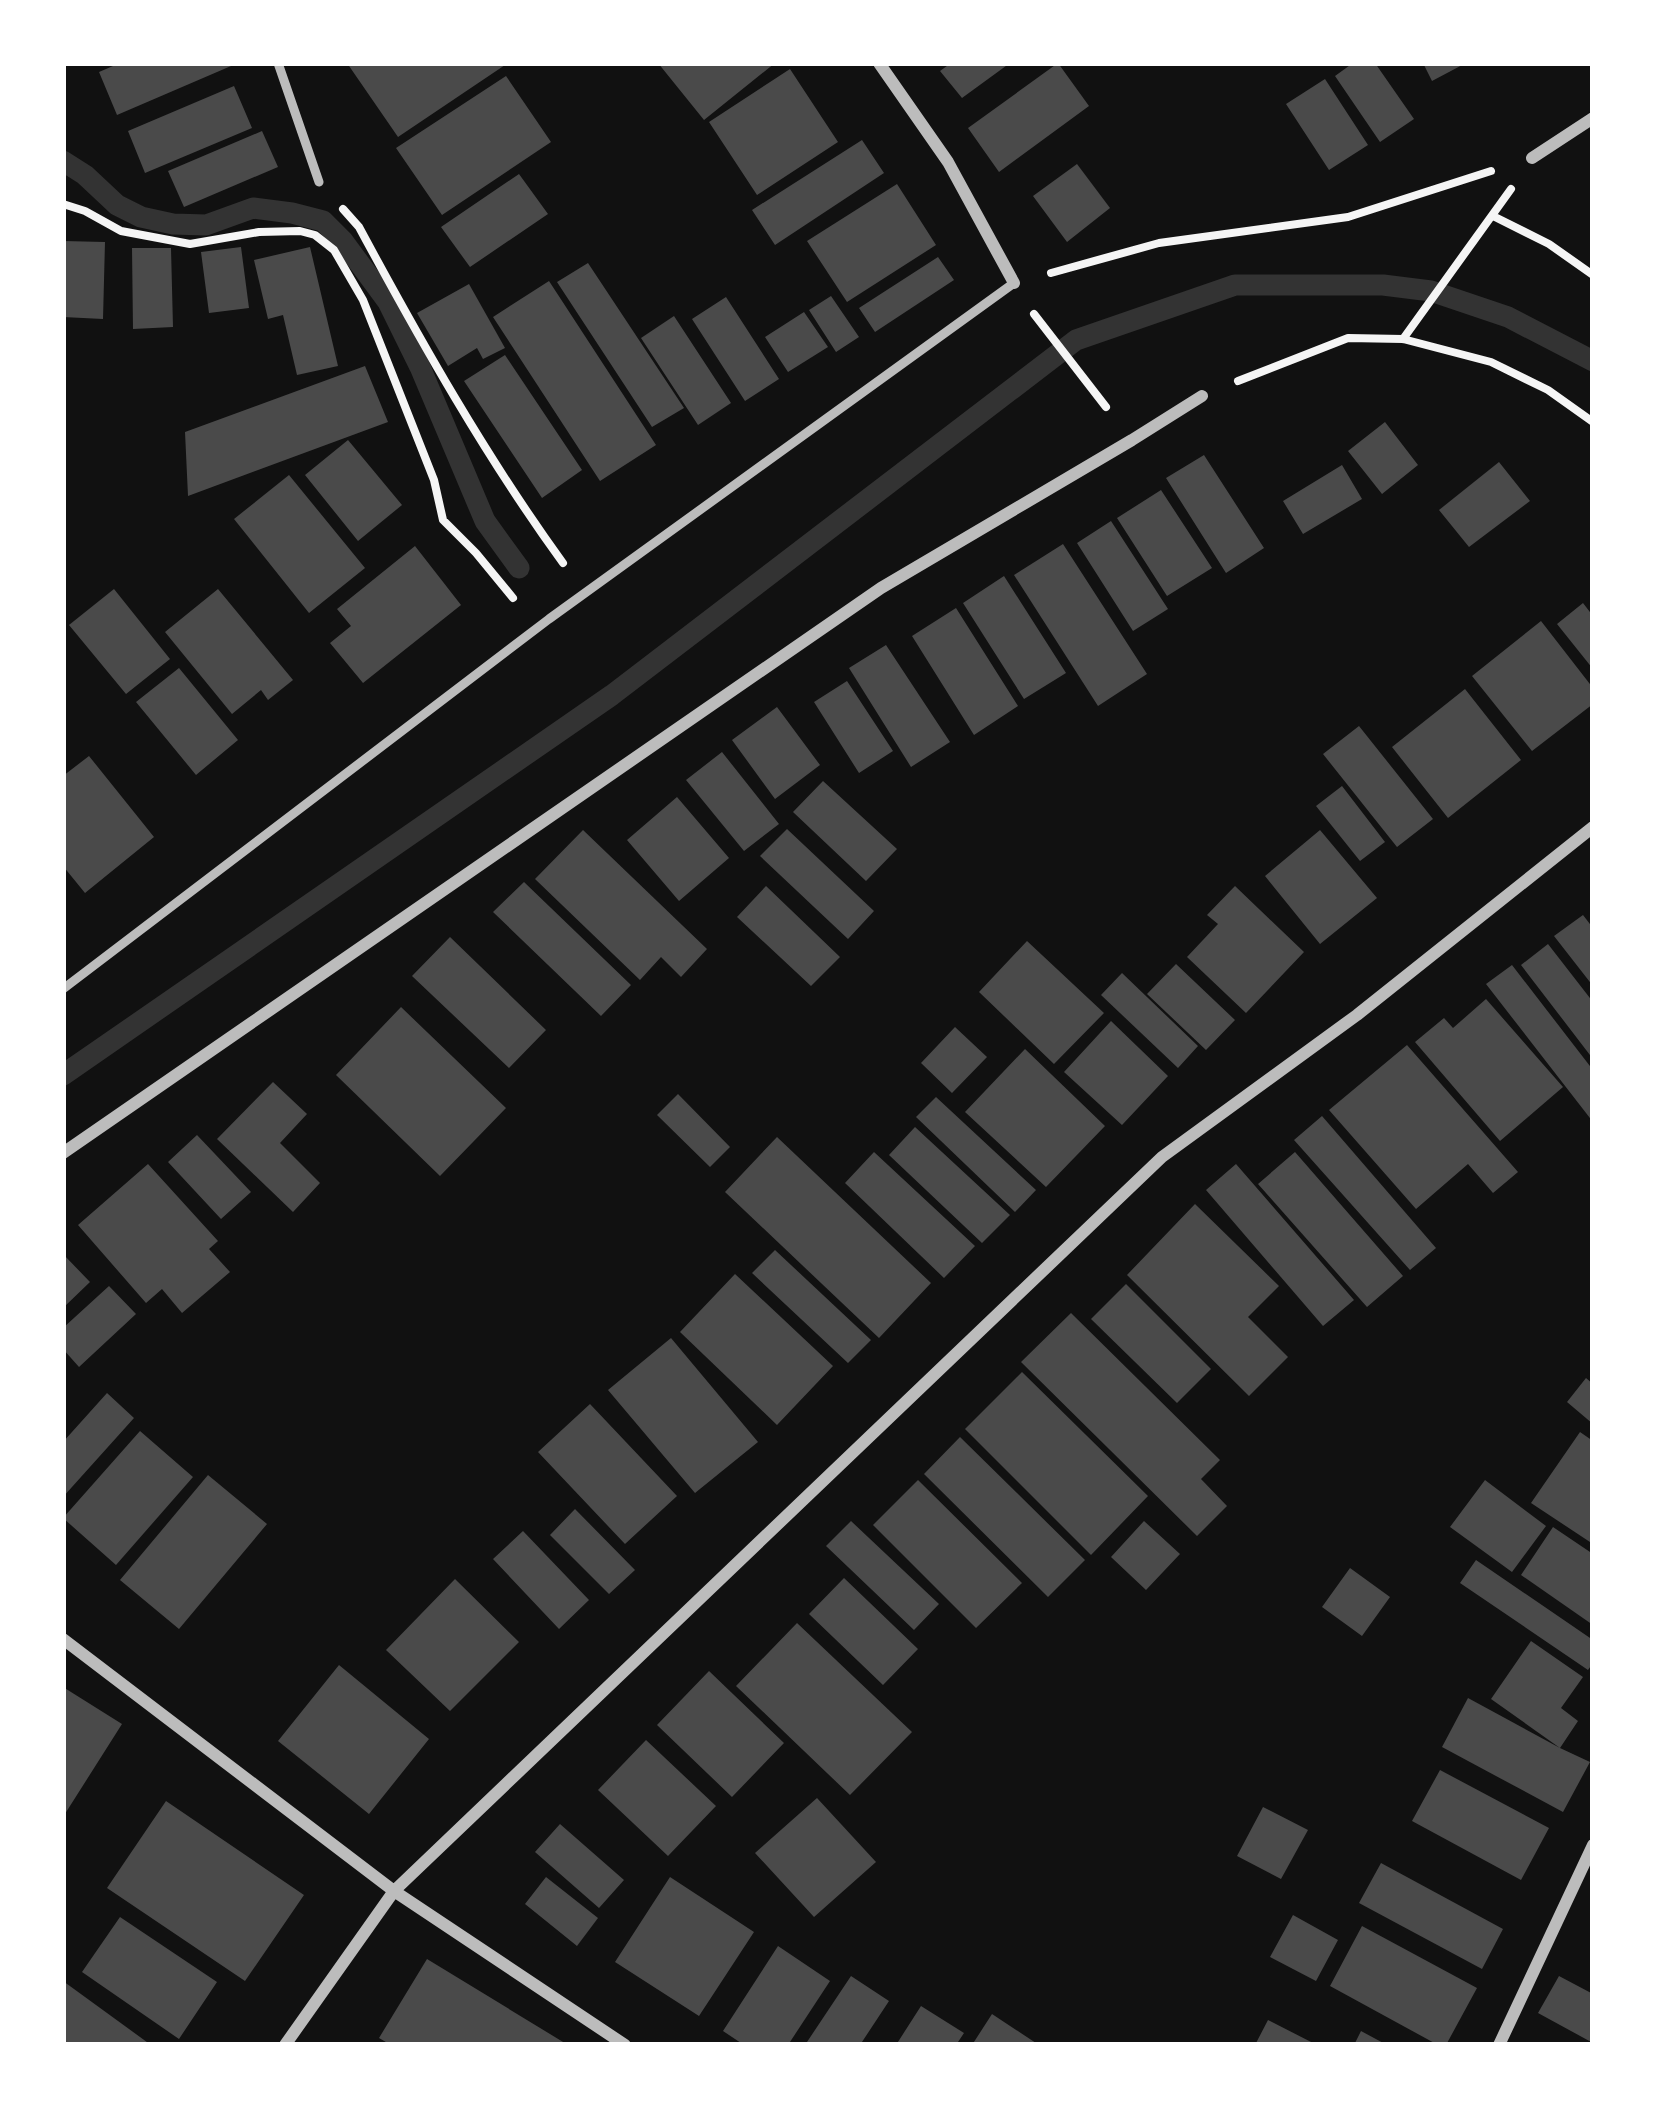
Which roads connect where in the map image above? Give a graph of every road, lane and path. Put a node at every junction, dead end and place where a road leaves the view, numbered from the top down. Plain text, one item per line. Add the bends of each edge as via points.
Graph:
1 (278, 63) edge
2 (879, 63) edge
3 (1593, 118) edge
4 (1532, 158) joint
5 (319, 182) joint
6 (63, 204) edge
7 (1593, 275) edge
8 (1014, 283) junction
9 (1036, 319) dead end
10 (1403, 339) junction
11 (1202, 396) joint
12 (1118, 422) dead end
13 (1593, 422) edge
14 (585, 593) junction
15 (539, 627) junction
16 (1593, 827) edge
17 (63, 989) edge
18 (63, 1153) edge
19 (63, 1639) edge
20 (1593, 1845) edge
21 (394, 1891) junction
22 (285, 2045) edge
23 (626, 2045) edge
24 (1499, 2045) edge

1 - 5 lane
2 - 8 street via 948,162
3 - 4 street
4 - 8 path via 1348,217 1159,243
5 - 14 path via 358,227 450,392
6 - 15 path via 121,231 190,244 300,231 334,250 364,300 443,520
7 - 10 path via 1493,216
8 - 14 lane
9 - 12 path
10 - 11 path via 1348,338
10 - 13 path via 1491,362
11 - 18 street via 881,588
14 - 15 lane
15 - 17 lane
16 - 21 street via 1357,1016 1162,1157
19 - 21 street
20 - 24 street
21 - 22 street
21 - 23 street

